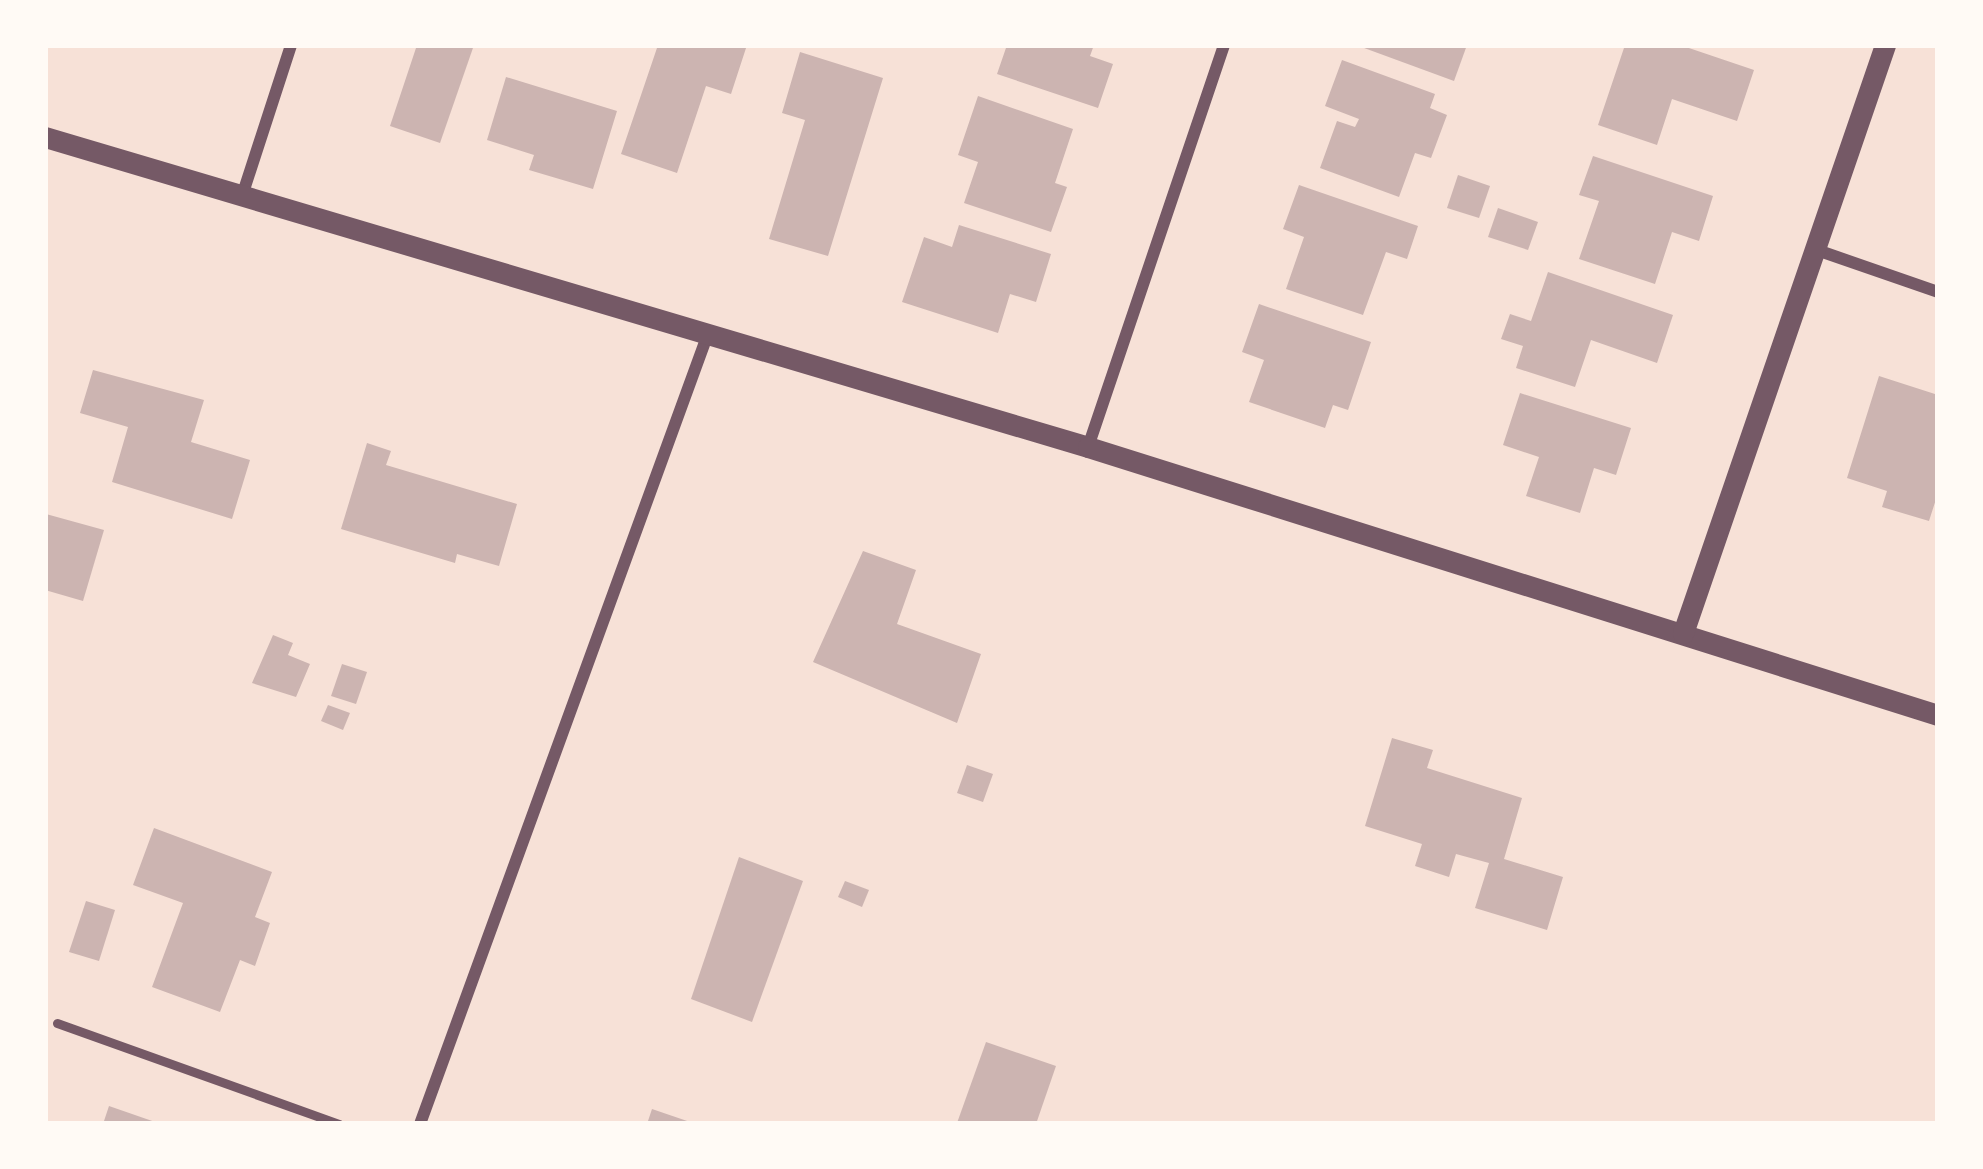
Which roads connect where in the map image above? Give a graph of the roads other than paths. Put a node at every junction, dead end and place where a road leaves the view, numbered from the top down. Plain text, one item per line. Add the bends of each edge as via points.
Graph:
1 (291, 45) edge
2 (1224, 45) edge
3 (1885, 45) edge
4 (45, 137) edge
5 (242, 196) junction
6 (1812, 248) junction
7 (1938, 292) edge
8 (706, 339) junction
9 (1088, 447) junction
10 (1683, 633) junction
11 (1938, 715) edge
12 (58, 1022) dead end
13 (339, 1124) edge
14 (420, 1124) edge

1 - 5 street
2 - 9 street
3 - 6 street
4 - 5 street
5 - 8 street
6 - 7 street
6 - 10 street
8 - 9 street
8 - 14 street
9 - 10 street
10 - 11 street
12 - 13 lane

